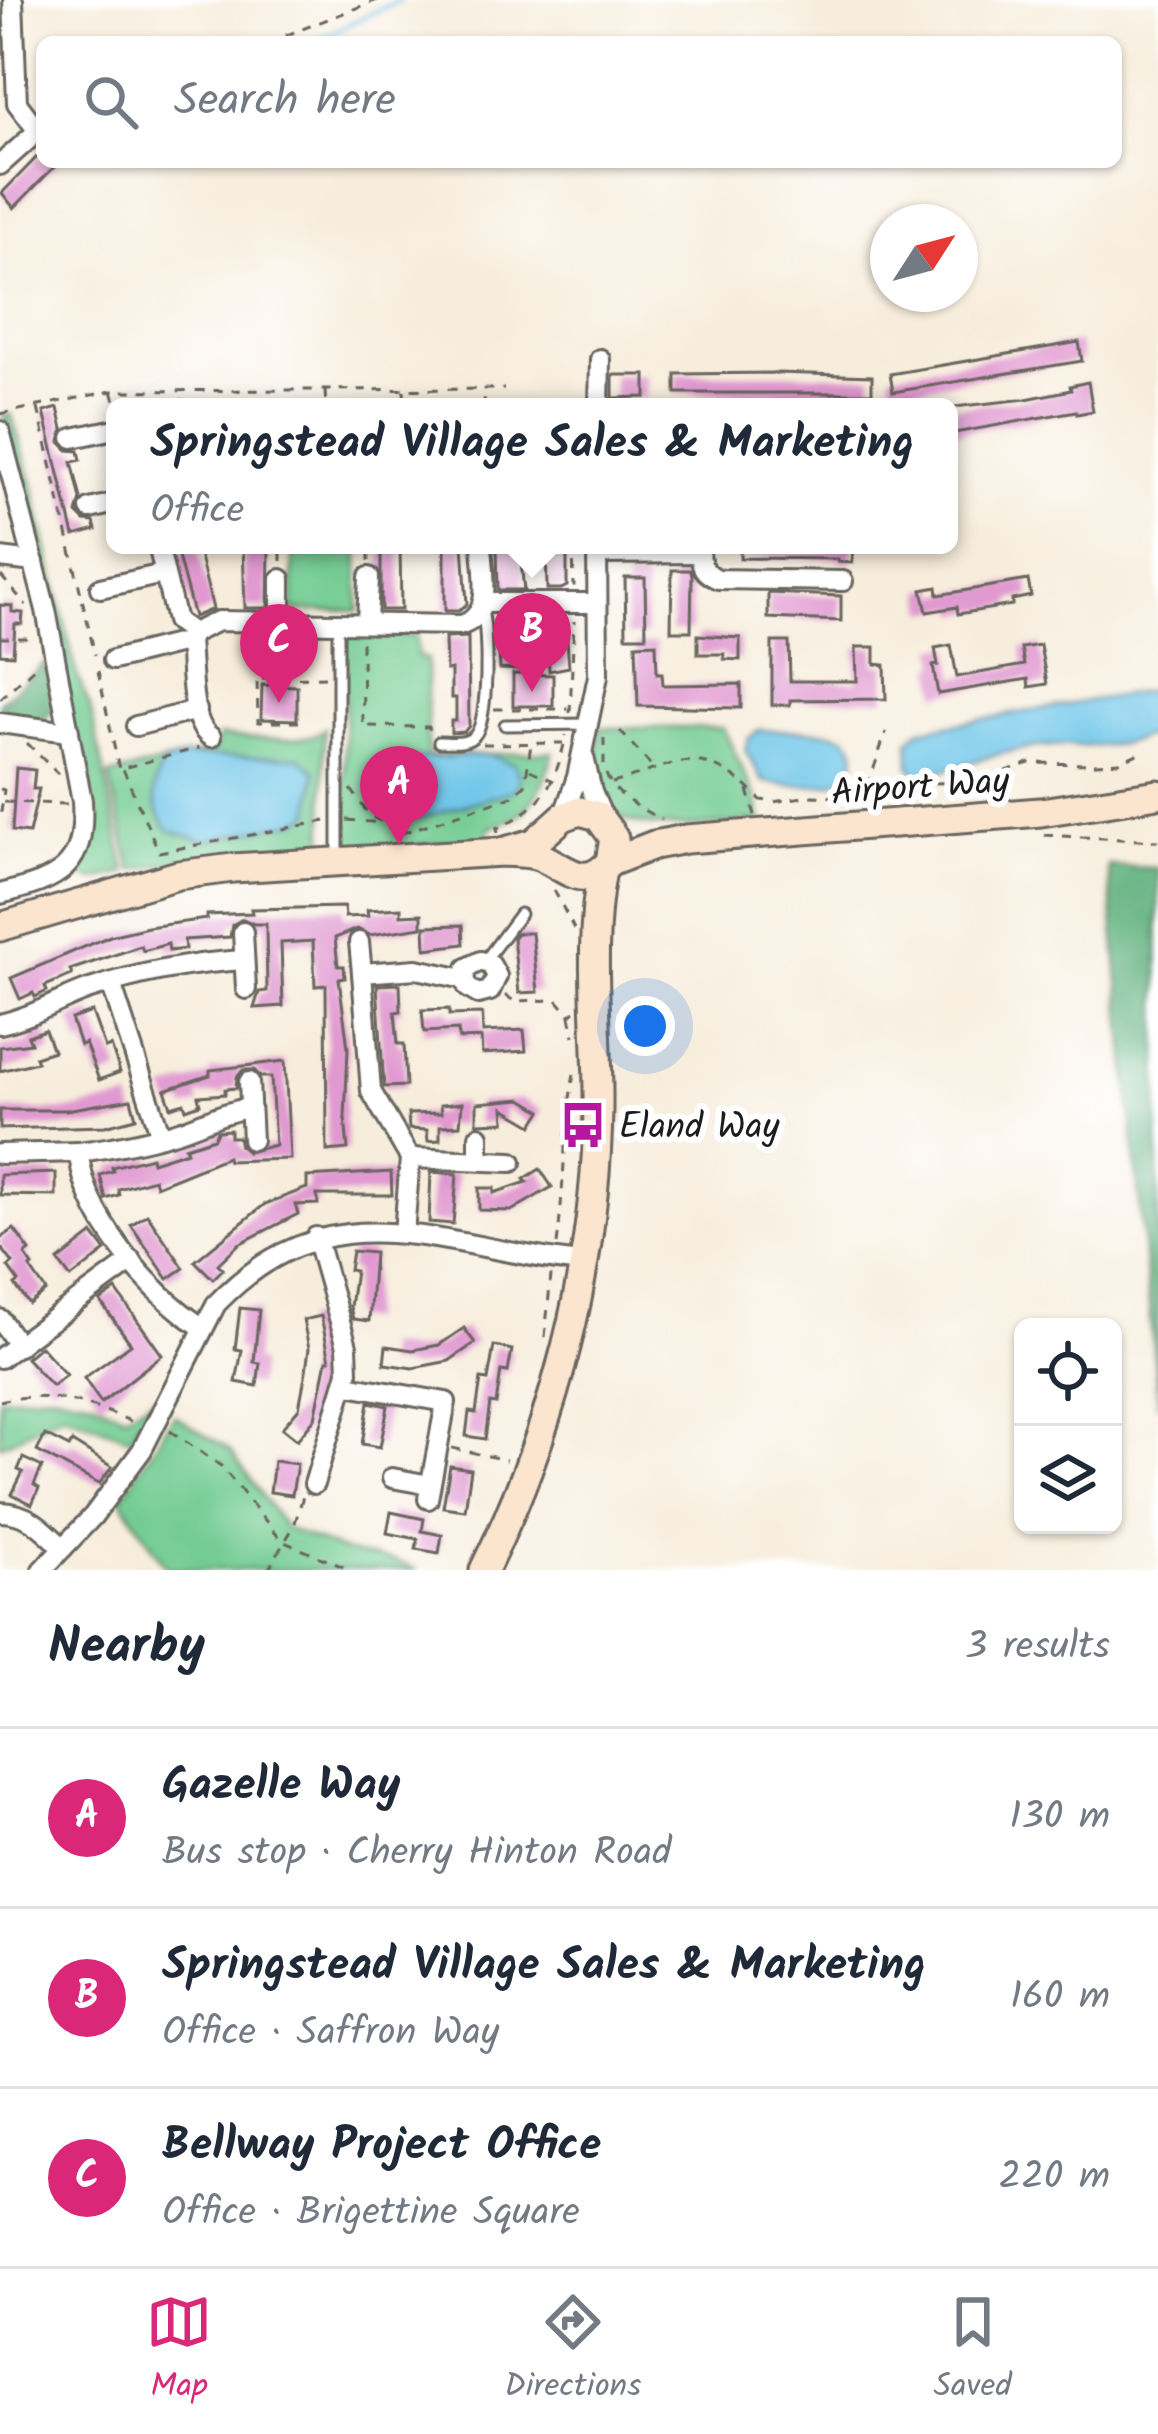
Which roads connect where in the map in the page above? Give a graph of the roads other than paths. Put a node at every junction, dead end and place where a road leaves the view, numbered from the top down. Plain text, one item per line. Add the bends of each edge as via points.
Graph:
1 (13, 0) edge
2 (36, 124) edge
3 (36, 133) edge
4 (0, 165) edge
5 (600, 359) dead end
6 (599, 398) edge
7 (0, 431) edge
8 (106, 431) edge
9 (73, 438) dead end
10 (106, 505) edge
11 (90, 509) dead end
12 (160, 554) edge
13 (482, 554) edge
14 (597, 554) edge
15 (700, 554) edge
16 (0, 558) edge
17 (34, 562) junction
18 (163, 574) junction
19 (369, 577) dead end
20 (281, 579) dead end
21 (843, 581) dead end
22 (100, 588) dead end
23 (598, 603) junction
24 (483, 607) junction
25 (280, 622) junction
26 (368, 623) junction
27 (338, 635) road end
28 (191, 637) junction
29 (113, 660) dead end
30 (197, 710) junction
31 (9, 724) edge
32 (506, 725) dead end
33 (136, 726) dead end
34 (597, 727) junction
35 (69, 732) junction
36 (208, 737) road end
37 (439, 742) road end
38 (574, 748) junction
39 (1158, 794) edge
40 (561, 818) junction
41 (608, 826) junction
42 (686, 839) junction
43 (501, 844) junction
44 (338, 863) junction
45 (606, 866) junction
46 (560, 870) junction
47 (0, 894) edge
48 (520, 914) dead end
49 (0, 927) edge
50 (243, 932) dead end
51 (359, 942) dead end
52 (584, 942) junction
53 (244, 960) junction
54 (484, 962) junction
55 (362, 973) junction
56 (464, 979) junction
57 (111, 983) junction
58 (246, 989) dead end
59 (0, 1024) edge
60 (249, 1082) dead end
61 (250, 1108) junction
62 (161, 1136) junction
63 (479, 1136) dead end
64 (252, 1140) dead end
65 (79, 1152) junction
66 (0, 1154) edge
67 (410, 1158) junction
68 (479, 1160) junction
69 (512, 1162) dead end
70 (404, 1233) junction
71 (316, 1238) junction
72 (132, 1261) junction
73 (571, 1262) junction
74 (0, 1319) edge
75 (202, 1327) junction
76 (20, 1346) junction
77 (0, 1358) edge
78 (347, 1385) junction
79 (392, 1478) dead end
80 (314, 1484) road end
81 (0, 1512) edge
82 (63, 1548) junction
83 (42, 1570) edge
84 (484, 1570) edge

1 - 2 street via 17,103
3 - 4 street
5 - 6 street
7 - 17 street
8 - 9 street
10 - 11 street
12 - 18 street
13 - 24 street
14 - 23 street
15 - 21 street via 701,566 718,579
16 - 17 street
17 - 35 street
18 - 22 street
18 - 28 street via 176,621
19 - 26 street
20 - 25 street
23 - 24 street
23 - 34 street
24 - 26 street via 462,625
24 - 37 lane via 484,721 465,742
25 - 26 street
25 - 28 street via 218,621
27 - 44 lane
28 - 29 street
28 - 30 street
30 - 33 street
30 - 36 street
31 - 35 street
32 - 34 lane
34 - 38 street
35 - 47 street via 84,829 77,857
38 - 40 street
38 - 41 street
39 - 42 street, Airport Way via 1041,812
40 - 41 street via 590,812
40 - 43 street via 534,843
40 - 46 street via 548,849
41 - 42 street, Airport Way
41 - 45 street via 614,846
42 - 45 street, Airport Way
43 - 44 street
43 - 46 street
44 - 49 street via 178,875
45 - 46 street via 579,878
45 - 52 street
46 - 52 street
48 - 54 lane
50 - 53 street
51 - 55 street
52 - 73 street via 598,1113
53 - 57 street
53 - 58 street
54 - 56 street via 471,964
54 - 56 street via 495,970 494,987 478,994
55 - 56 street via 417,969
55 - 67 street via 371,1091
57 - 59 street
57 - 62 street
60 - 61 street
61 - 62 street
61 - 64 street
62 - 65 street
63 - 68 street
65 - 66 street
65 - 72 street via 86,1192
67 - 68 street
67 - 70 street
68 - 69 street
70 - 71 street
70 - 73 street
71 - 75 street via 253,1271
71 - 78 street via 347,1346
72 - 75 street
72 - 76 street
73 - 84 street via 566,1346 530,1465
74 - 76 street
75 - 82 street via 156,1427
76 - 77 street
78 - 79 street via 448,1392 429,1492
78 - 80 street
81 - 82 street via 41,1526
82 - 83 street

